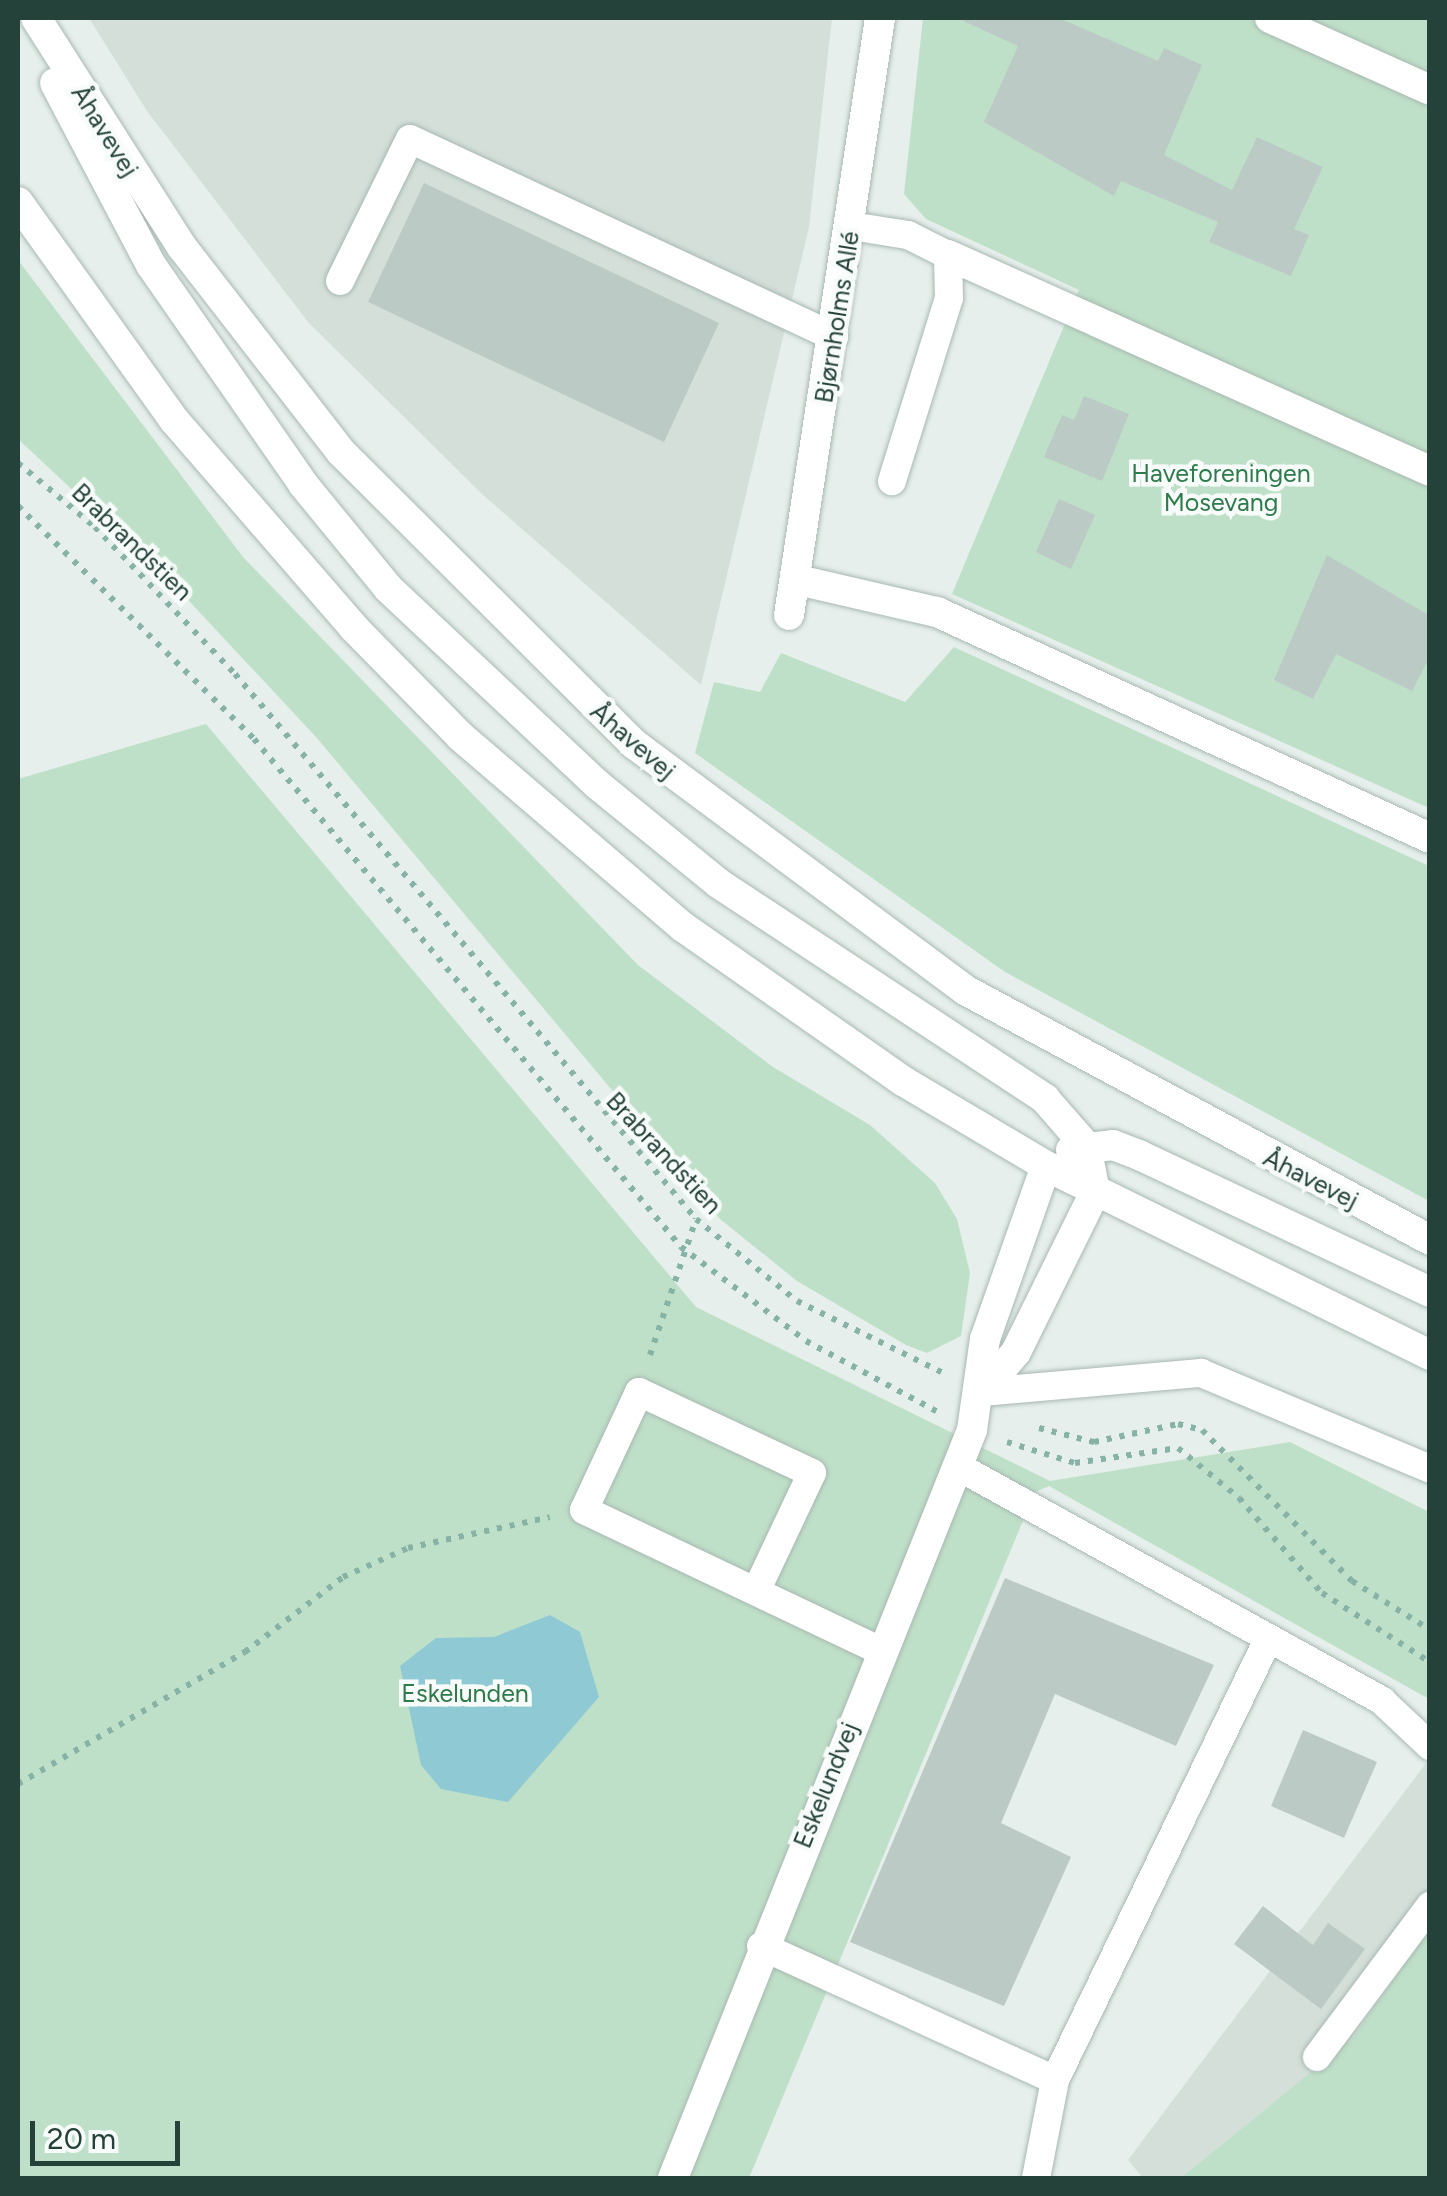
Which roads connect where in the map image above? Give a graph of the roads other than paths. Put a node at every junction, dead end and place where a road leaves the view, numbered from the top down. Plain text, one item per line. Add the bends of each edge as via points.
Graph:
1 (24, 18) edge
2 (36, 18) edge
3 (880, 18) edge
4 (1270, 18) edge
5 (1430, 90) edge
6 (18, 202) edge
7 (851, 226) junction
8 (948, 255) junction
9 (340, 281) dead end
10 (834, 337) junction
11 (1430, 471) edge
12 (892, 481) dead end
13 (798, 580) junction
14 (789, 615) dead end
15 (1430, 838) edge
16 (1086, 1146) junction
17 (1046, 1166) junction
18 (1095, 1192) junction
19 (1430, 1240) edge
20 (1430, 1292) edge
21 (1430, 1356) edge
22 (982, 1392) junction
23 (957, 1466) junction
24 (1430, 1469) edge
25 (758, 1587) junction
26 (1268, 1640) junction
27 (881, 1651) junction
28 (1430, 1746) edge
29 (1430, 1906) edge
30 (761, 1946) junction
31 (1317, 2057) dead end
32 (1055, 2080) junction
33 (673, 2178) edge
34 (1036, 2178) edge

1 - 16 main road via 151,265 302,484 388,588 598,786 718,883 1046,1099
2 - 19 main road, Åhavevej via 108,138 261,354 415,533 634,744 845,909 1121,1081
3 - 7 main road, Bjørnholms Allé
4 - 5 main road
6 - 17 main road via 258,523 460,736 682,926 903,1082
7 - 8 lane via 908,236
7 - 10 main road, Bjørnholms Allé
8 - 11 main road
8 - 12 lane via 949,298
9 - 10 lane via 410,139
10 - 13 main road, Bjørnholms Allé
13 - 14 main road, Bjørnholms Allé
13 - 15 main road via 937,612
16 - 17 main road
16 - 18 main road
16 - 20 main road via 1139,1154
17 - 18 main road
17 - 22 main road, Eskelundvej via 984,1339
18 - 21 main road
18 - 22 main road, Eskelundvej via 1016,1352
22 - 23 main road, Eskelundvej
22 - 24 lane via 1201,1372
23 - 26 lane
23 - 27 main road, Eskelundvej
25 - 25 lane via 584,1510 639,1392 812,1474
25 - 27 lane
26 - 28 lane via 1382,1702
26 - 32 lane
27 - 30 main road, Eskelundvej
29 - 31 lane
30 - 32 lane
30 - 33 main road, Eskelundvej
32 - 34 lane

